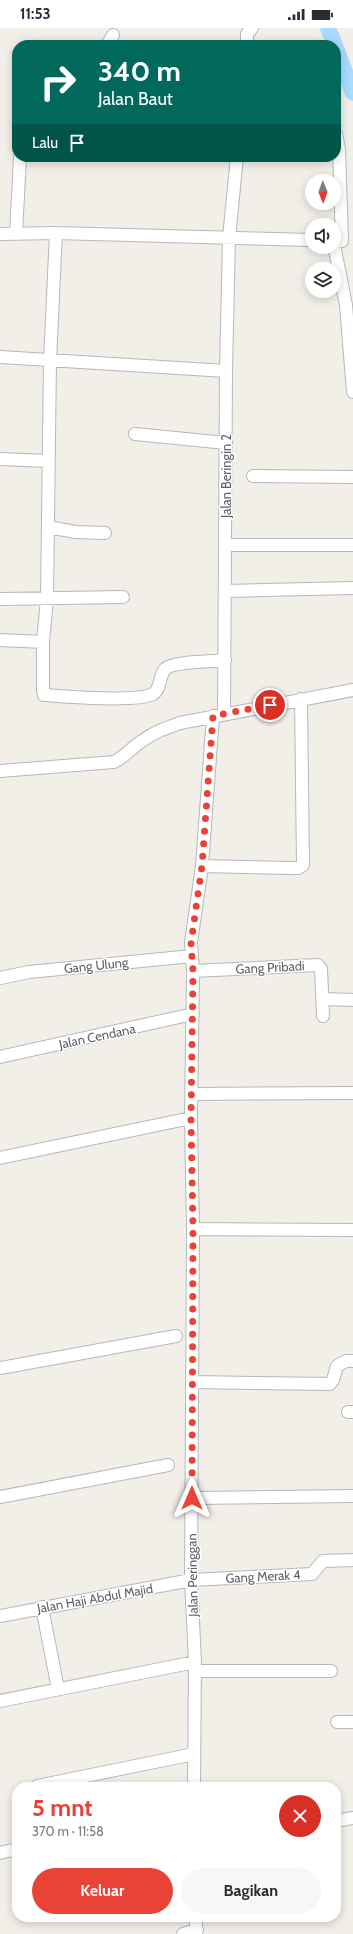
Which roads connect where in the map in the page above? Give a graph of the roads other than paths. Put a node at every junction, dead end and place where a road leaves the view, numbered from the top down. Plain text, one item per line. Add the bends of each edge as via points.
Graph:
1 (252, 28) edge
2 (247, 40) edge
3 (20, 162) edge
4 (237, 162) edge
5 (339, 162) edge
6 (340, 218) edge
7 (56, 233) junction
8 (0, 234) edge
9 (16, 234) junction
10 (229, 238) junction
11 (305, 240) edge
12 (341, 242) edge
13 (0, 357) edge
14 (50, 360) junction
15 (226, 371) junction
16 (353, 392) edge
17 (135, 434) dead end
18 (226, 443) junction
19 (0, 459) edge
20 (48, 462) junction
21 (253, 476) dead end
22 (353, 477) edge
23 (48, 527) junction
24 (105, 533) dead end
25 (225, 545) junction
26 (353, 545) edge
27 (353, 588) edge
28 (225, 591) junction
29 (123, 597) dead end
30 (0, 599) edge
31 (47, 599) junction
32 (0, 640) edge
33 (44, 642) junction
34 (225, 660) junction
35 (353, 690) edge
36 (301, 700) junction
37 (219, 715) junction
38 (0, 771) edge
39 (202, 866) junction
40 (192, 956) junction
41 (193, 971) junction
42 (0, 978) edge
43 (322, 999) junction
44 (353, 1000) edge
45 (193, 1014) junction
46 (323, 1016) dead end
47 (0, 1057) edge
48 (353, 1093) edge
49 (192, 1094) junction
50 (191, 1118) junction
51 (0, 1158) edge
52 (193, 1229) junction
53 (353, 1230) edge
54 (176, 1336) dead end
55 (353, 1361) edge
56 (0, 1368) edge
57 (192, 1382) junction
58 (168, 1465) dead end
59 (353, 1496) edge
60 (0, 1497) edge
61 (192, 1498) junction
62 (353, 1560) edge
63 (191, 1580) junction
64 (42, 1607) junction
65 (0, 1616) edge
66 (195, 1666) junction
67 (331, 1670) dead end
68 (58, 1689) junction
69 (0, 1701) edge
70 (337, 1722) dead end
71 (353, 1722) edge
72 (194, 1754) junction
73 (57, 1782) edge
74 (194, 1782) edge
75 (353, 1818) edge
76 (341, 1820) edge
77 (12, 1850) edge
78 (0, 1853) edge
79 (196, 1922) edge
80 (197, 1932) edge
81 (183, 1934) edge

1 - 2 street via 247,34
3 - 9 street
4 - 10 street, Jalan Beringin 2
5 - 6 street
7 - 9 street
7 - 10 street
7 - 14 street
8 - 9 street
10 - 11 street
10 - 15 street, Jalan Beringin 2
12 - 16 street
13 - 14 street
14 - 15 street
14 - 20 street
15 - 18 street, Jalan Beringin 2
17 - 18 street
18 - 25 street, Jalan Beringin 2
19 - 20 street
20 - 23 street
21 - 22 street
23 - 24 street via 76,532
23 - 31 street
25 - 26 street
25 - 28 street, Jalan Beringin 2
27 - 28 street
28 - 34 street, Jalan Beringin 2
29 - 31 street
30 - 31 street
31 - 33 street
32 - 33 street
33 - 34 street via 43,691 47,695 122,698 151,694 170,666
34 - 37 street, Jalan Beringin 2
35 - 36 street
36 - 37 street
36 - 39 street via 303,865 298,868
37 - 38 street via 157,731 114,762
37 - 39 street, Jalan Peringgan
39 - 40 street, Jalan Peringgan via 191,943
40 - 41 street, Jalan Peringgan
40 - 42 street, Gang Ulung via 28,972
41 - 43 street, Gang Pribadi via 318,965 322,969
41 - 45 street, Jalan Peringgan
43 - 44 street
43 - 46 street, Gang Pribadi
45 - 47 street, Jalan Cendana
45 - 49 street, Jalan Peringgan
48 - 49 street
49 - 50 street, Jalan Peringgan
50 - 51 street
50 - 52 street, Jalan Peringgan
52 - 53 street
52 - 57 street, Jalan Peringgan
54 - 56 street
55 - 57 street via 346,1361 337,1366 334,1380 330,1384
57 - 61 street, Jalan Peringgan
58 - 60 street
59 - 61 street
61 - 63 street, Jalan Peringgan
62 - 63 street, Gang Merak 4 via 323,1560 312,1574
63 - 64 street, Jalan Haji Abdul Majid
63 - 66 street, Jalan Peringgan
64 - 65 street, Jalan Haji Abdul Majid
64 - 68 street
66 - 67 street
66 - 68 street
66 - 72 street, Jalan Peringgan
68 - 69 street
70 - 71 street
72 - 73 street
72 - 74 street, Jalan Peringgan
75 - 76 street
77 - 78 street
79 - 80 street
80 - 81 street

